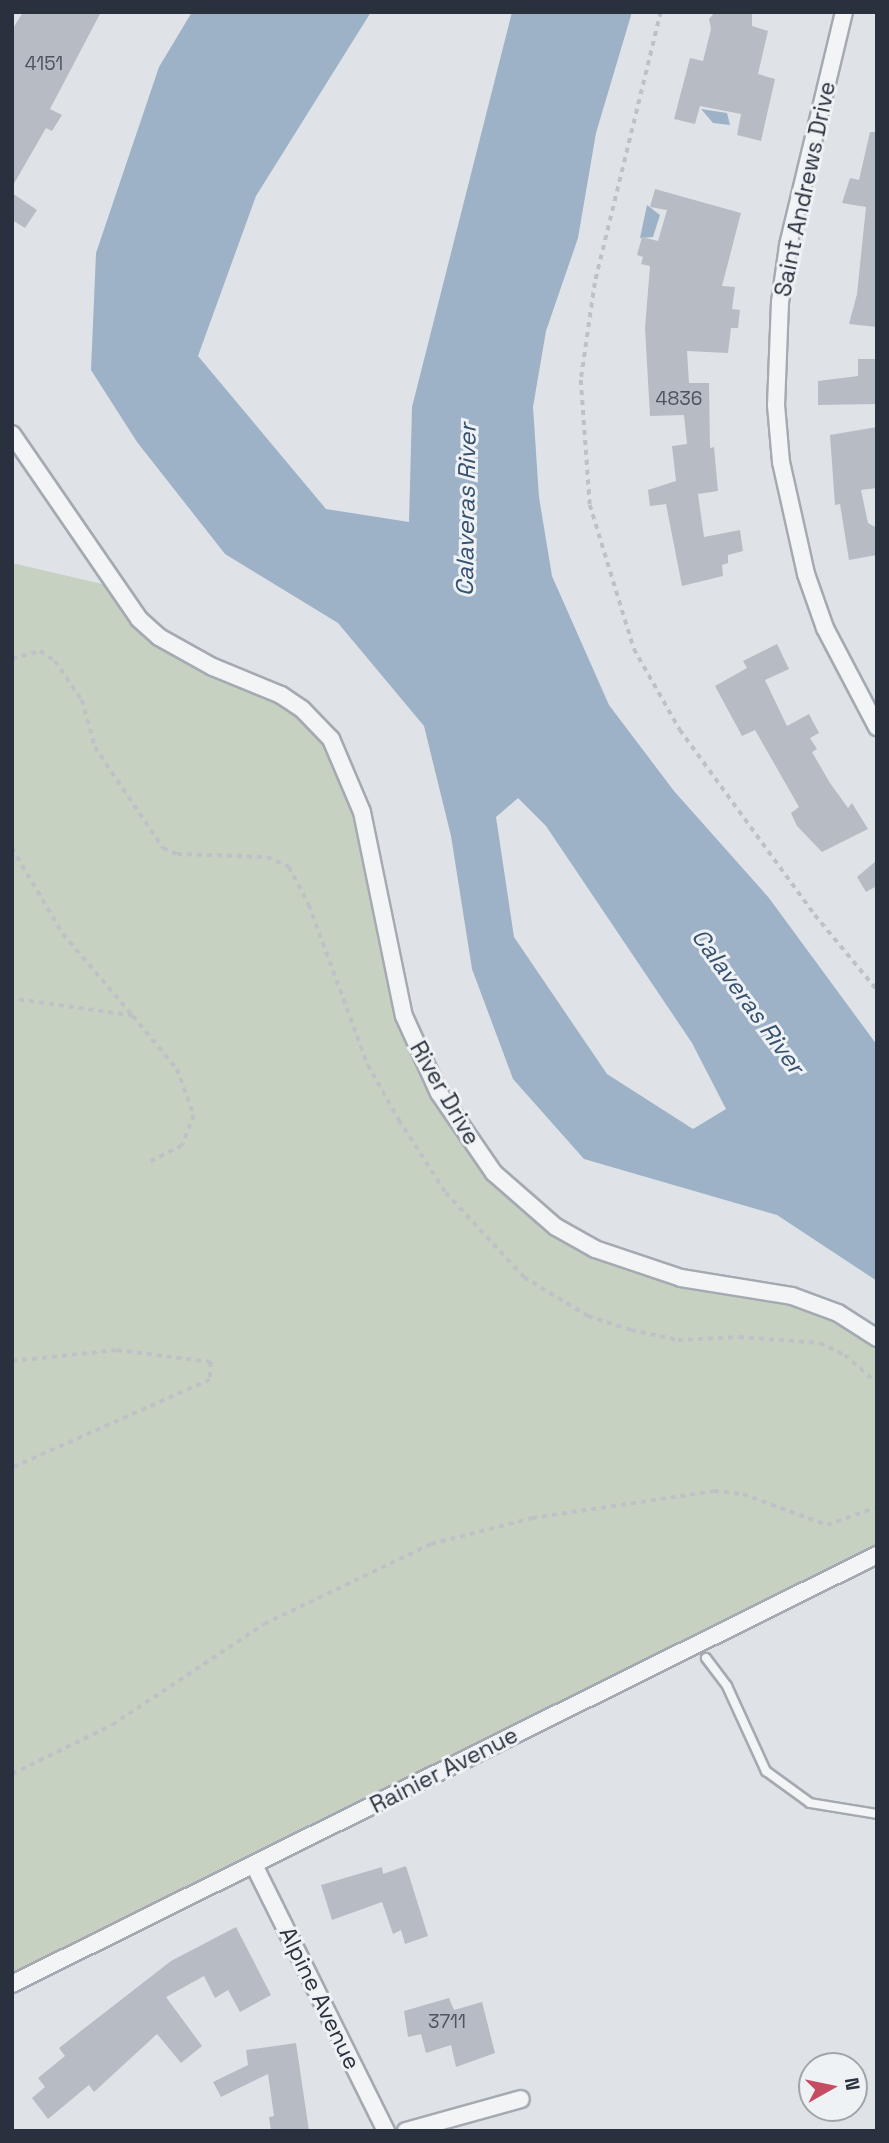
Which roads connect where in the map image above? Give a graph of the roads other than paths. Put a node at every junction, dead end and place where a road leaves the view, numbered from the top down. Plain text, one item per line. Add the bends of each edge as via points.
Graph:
1 (844, 12) edge
2 (12, 434) edge
3 (877, 727) edge
4 (877, 1338) edge
5 (877, 1555) edge
6 (706, 1658) dead end
7 (877, 1814) edge
8 (254, 1865) junction
9 (12, 1984) edge
10 (521, 2099) dead end
11 (386, 2131) edge
12 (406, 2131) edge

1 - 3 street, Saint Andrews Drive via 779,303 776,405 787,496 806,574 825,628
2 - 4 street, River Drive via 115,587 159,637 281,695 331,739 362,812 404,1016 439,1093 494,1173 556,1227 595,1249 681,1278 792,1296 838,1314
5 - 8 street, Rainier Avenue
6 - 7 lane via 727,1686 754,1751 784,1788 810,1802
8 - 9 street, Rainier Avenue
8 - 11 street, Alpine Avenue
10 - 12 street

